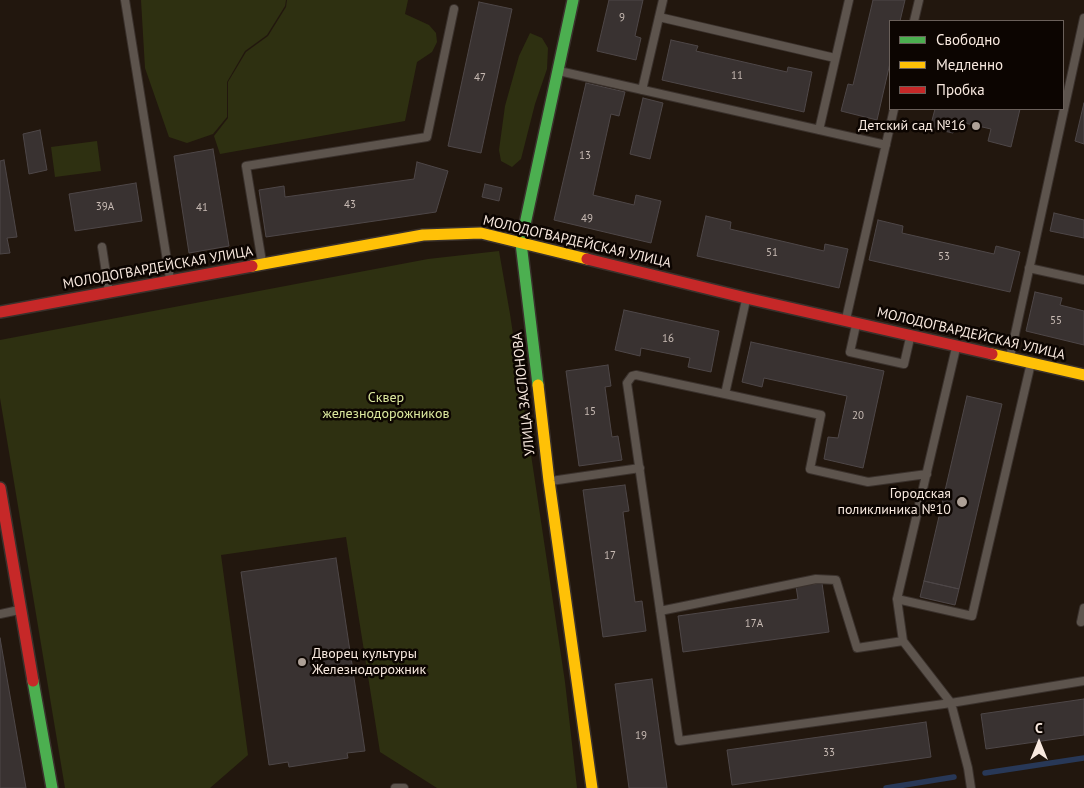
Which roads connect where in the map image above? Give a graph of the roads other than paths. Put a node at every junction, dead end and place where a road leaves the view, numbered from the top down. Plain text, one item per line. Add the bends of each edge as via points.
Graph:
1 (125, 0) edge
2 (573, 0) edge
3 (663, 0) edge
4 (849, 0) edge
5 (919, 0) edge
6 (454, 9) dead end
7 (659, 17) junction
8 (1084, 18) edge
9 (914, 20) edge
10 (836, 58) junction
11 (559, 71) junction
12 (642, 90) junction
13 (894, 110) edge
14 (819, 130) junction
15 (886, 146) junction
16 (522, 243) junction
17 (102, 247) dead end
18 (262, 265) junction
19 (1030, 268) junction
20 (1084, 280) edge
21 (171, 281) junction
22 (109, 292) junction
23 (746, 298) junction
24 (0, 312) edge
25 (851, 322) junction
26 (910, 336) junction
27 (956, 346) junction
28 (1010, 359) junction
29 (1031, 363) junction
30 (1084, 375) edge
31 (725, 394) junction
32 (640, 468) junction
33 (927, 474) junction
34 (549, 482) junction
35 (0, 488) edge
36 (898, 599) junction
37 (1084, 608) edge
38 (21, 610) junction
39 (660, 611) junction
40 (0, 614) edge
41 (1081, 622) dead end
42 (903, 641) junction
43 (1084, 682) edge
44 (951, 703) junction
45 (52, 788) edge
46 (395, 788) edge
47 (404, 788) edge
48 (592, 788) edge
49 (971, 788) edge

1 - 21 lane
2 - 11 street, УЛИЦА ЗАСЛОНОВА
3 - 7 lane
4 - 10 lane
5 - 9 lane
6 - 18 lane via 426,137 246,166
7 - 10 lane
7 - 12 lane
8 - 19 lane
10 - 14 lane
11 - 12 lane
11 - 16 street, УЛИЦА ЗАСЛОНОВА
12 - 14 lane
13 - 15 lane
14 - 15 lane
15 - 25 lane
16 - 18 street, МОЛОДОГВАРДЕЙСКАЯ УЛИЦА via 481,233 424,235
16 - 23 street, МОЛОДОГВАРДЕЙСКАЯ УЛИЦА
16 - 34 street, УЛИЦА ЗАСЛОНОВА
17 - 22 lane
18 - 21 street, МОЛОДОГВАРДЕЙСКАЯ УЛИЦА
19 - 20 lane
19 - 28 lane
21 - 22 street, МОЛОДОГВАРДЕЙСКАЯ УЛИЦА
22 - 24 street, МОЛОДОГВАРДЕЙСКАЯ УЛИЦА
23 - 25 street, МОЛОДОГВАРДЕЙСКАЯ УЛИЦА
23 - 31 lane
25 - 26 street, МОЛОДОГВАРДЕЙСКАЯ УЛИЦА
25 - 26 lane via 850,352 904,364
26 - 27 street, МОЛОДОГВАРДЕЙСКАЯ УЛИЦА
27 - 28 street, МОЛОДОГВАРДЕЙСКАЯ УЛИЦА
27 - 33 lane
28 - 29 street, МОЛОДОГВАРДЕЙСКАЯ УЛИЦА
29 - 30 street, МОЛОДОГВАРДЕЙСКАЯ УЛИЦА
29 - 36 lane via 972,616
31 - 32 lane via 632,376 627,383
31 - 33 lane via 821,415 810,469 868,482
32 - 34 lane
32 - 39 lane
33 - 36 lane
34 - 48 street, УЛИЦА ЗАСЛОНОВА
35 - 38 street
36 - 42 lane
37 - 41 lane
38 - 40 lane
38 - 45 street
39 - 42 lane via 816,579 836,580 857,648
39 - 44 lane via 679,741
42 - 44 lane
43 - 44 lane
44 - 49 lane
46 - 47 lane

